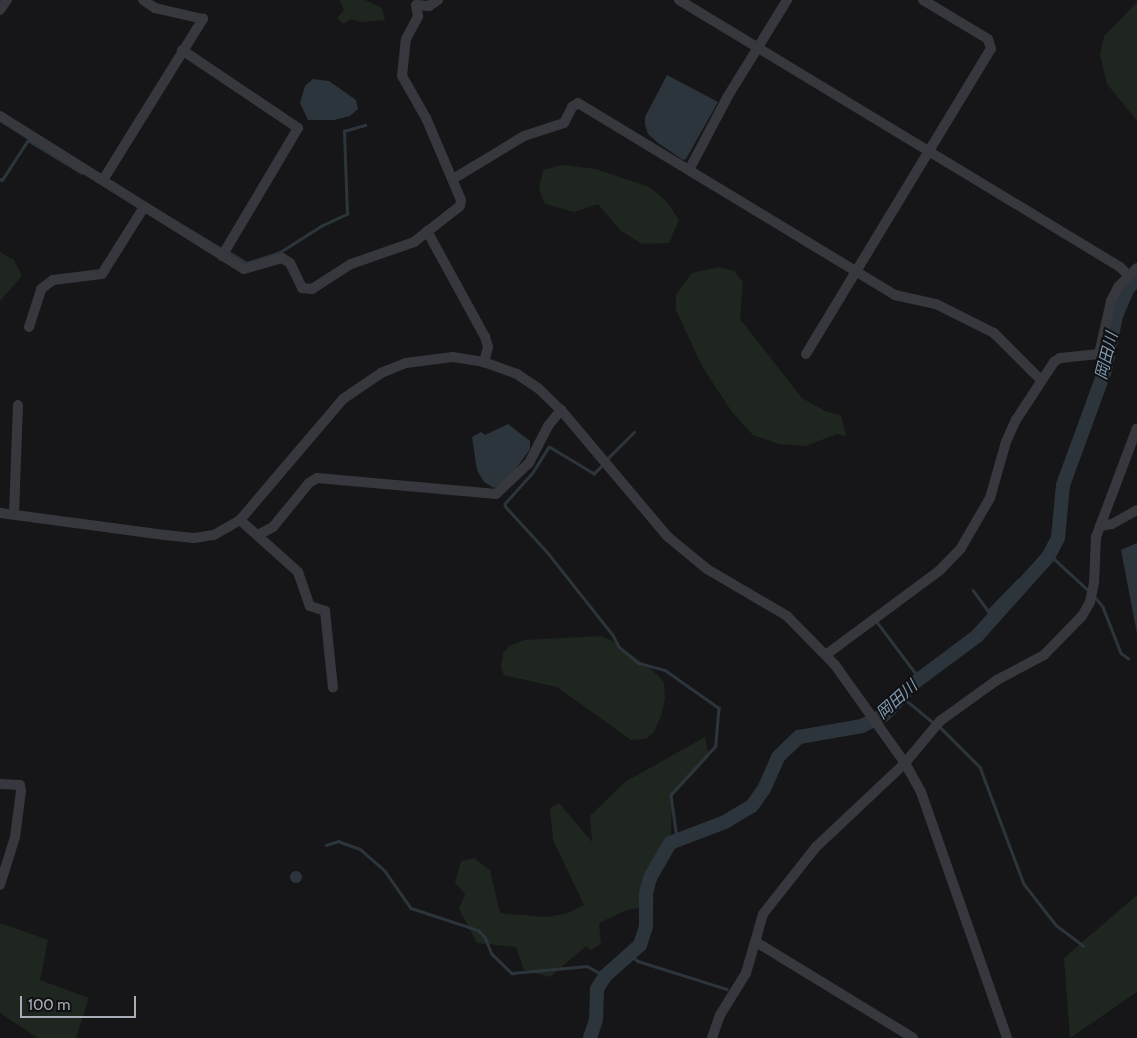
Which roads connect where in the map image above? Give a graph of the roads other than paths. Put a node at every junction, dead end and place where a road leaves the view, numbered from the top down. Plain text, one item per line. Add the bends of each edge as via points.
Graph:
1 (7, 0) edge
2 (143, 0) edge
3 (438, 0) edge
4 (679, 0) edge
5 (787, 0) edge
6 (923, 0) edge
7 (412, 2) edge
8 (0, 10) edge
9 (758, 48) junction
10 (182, 50) junction
11 (0, 116) edge
12 (928, 152) junction
13 (689, 170) junction
14 (453, 179) junction
15 (102, 180) junction
16 (144, 207) junction
17 (427, 230) junction
18 (222, 256) junction
19 (1137, 268) edge
20 (857, 271) junction
21 (1128, 275) junction
22 (29, 327) dead end
23 (806, 354) dead end
24 (484, 362) junction
25 (1041, 380) junction
26 (18, 405) dead end
27 (561, 410) junction
28 (1137, 428) edge
29 (1137, 510) edge
30 (0, 513) edge
31 (14, 514) junction
32 (240, 520) junction
33 (1100, 526) junction
34 (258, 535) junction
35 (827, 654) junction
36 (333, 688) dead end
37 (905, 763) junction
38 (0, 784) edge
39 (0, 885) edge
40 (756, 942) junction
41 (712, 1038) edge
42 (912, 1038) edge
43 (1007, 1038) edge

1 - 8 street
2 - 10 street via 155,8 204,19
3 - 7 street via 429,6
4 - 9 street
5 - 9 street
6 - 12 street via 988,39 992,45
7 - 14 street via 418,16 406,39 402,76 426,118
9 - 12 street
9 - 13 street
10 - 15 street
10 - 18 street via 298,128
11 - 15 street
12 - 20 street
12 - 21 street via 1120,267
13 - 14 street via 576,103 564,123 524,136
13 - 20 street
14 - 17 street via 460,206
15 - 16 street
16 - 18 street
16 - 22 street via 102,274 52,280 41,289
17 - 18 street via 414,242 351,264 312,290 302,288 286,259 244,269
17 - 24 street via 485,337 488,347
19 - 21 street
20 - 23 street
20 - 25 street via 895,295 936,304 994,333
21 - 25 street via 1111,301 1099,354 1060,358
24 - 27 street via 529,382
24 - 32 street via 437,358 406,363 369,380 333,409
25 - 35 street via 1016,420 1006,442 990,498 962,548 940,570
26 - 31 street
27 - 34 street via 548,426 529,463 496,494 317,478 309,482 273,526
27 - 35 street via 667,536 707,569 787,616
28 - 33 street
29 - 33 street via 1112,524
30 - 31 street
31 - 32 street via 194,538 214,535
32 - 34 street
33 - 37 street via 1093,547 1094,583 1090,602 1082,616 1044,655 997,680 940,721
34 - 36 street via 298,572 310,606 325,611
35 - 37 street
37 - 40 street via 816,847 763,914
37 - 43 street via 928,808
38 - 39 street via 20,784 21,791 15,837
40 - 41 street via 746,973 720,1015
40 - 42 street

